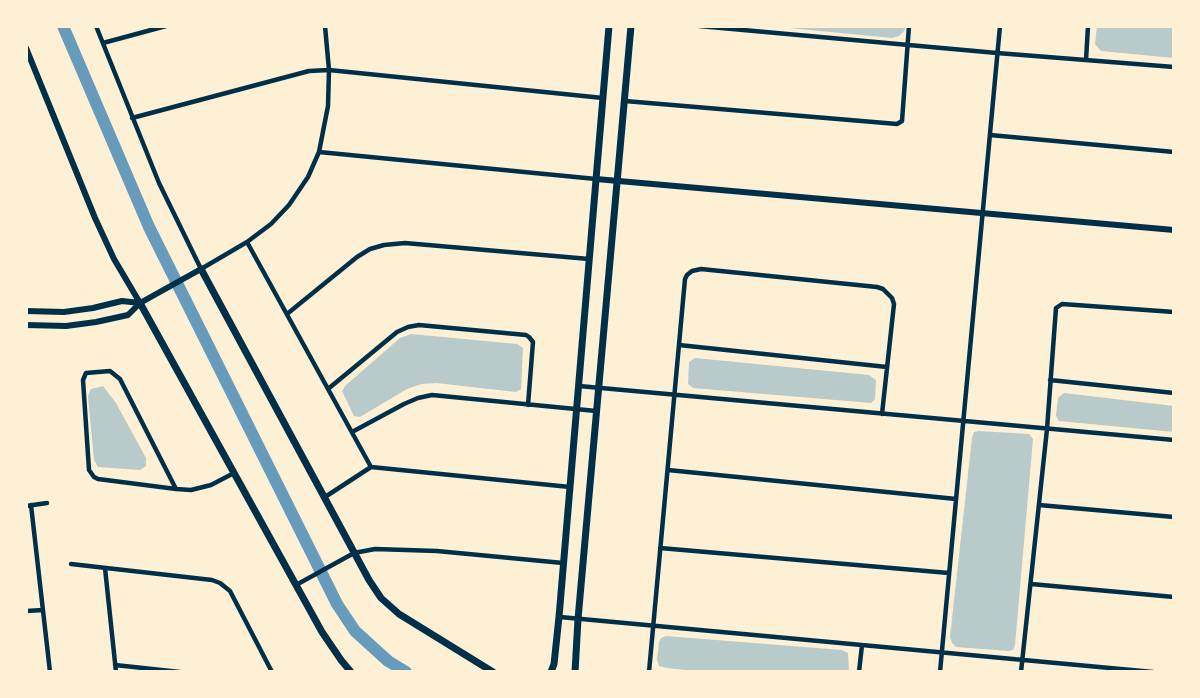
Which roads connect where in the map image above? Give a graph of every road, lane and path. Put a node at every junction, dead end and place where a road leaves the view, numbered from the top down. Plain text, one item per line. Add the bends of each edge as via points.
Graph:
1 (96, 26) edge
2 (166, 26) edge
3 (325, 26) edge
4 (608, 26) edge
5 (631, 26) edge
6 (699, 26) edge
7 (909, 26) edge
8 (1000, 26) edge
9 (1088, 26) edge
10 (714, 27) edge
11 (153, 28) edge
12 (103, 43) junction
13 (908, 44) junction
14 (26, 48) edge
15 (997, 53) junction
16 (1086, 60) junction
17 (1174, 67) edge
18 (328, 70) junction
19 (603, 98) junction
20 (624, 101) junction
21 (132, 118) junction
22 (990, 135) junction
23 (319, 152) junction
24 (1174, 152) edge
25 (596, 178) junction
26 (617, 180) junction
27 (983, 212) junction
28 (1174, 230) edge
29 (247, 242) junction
30 (589, 259) junction
31 (201, 269) junction
32 (140, 303) junction
33 (26, 311) edge
34 (1174, 313) edge
35 (287, 314) junction
36 (26, 325) edge
37 (679, 345) junction
38 (887, 367) junction
39 (1050, 380) junction
40 (578, 385) junction
41 (598, 387) junction
42 (328, 389) junction
43 (1174, 393) edge
44 (674, 394) junction
45 (528, 405) junction
46 (576, 410) junction
47 (596, 411) junction
48 (882, 414) junction
49 (963, 421) junction
50 (1047, 429) junction
51 (352, 432) junction
52 (1174, 440) edge
53 (371, 467) junction
54 (667, 470) junction
55 (234, 473) junction
56 (570, 487) junction
57 (176, 489) junction
58 (324, 498) junction
59 (956, 499) junction
60 (47, 503) dead end
61 (29, 505) edge
62 (1039, 505) junction
63 (1174, 517) edge
64 (660, 548) junction
65 (354, 553) junction
66 (71, 564) dead end
67 (563, 564) junction
68 (105, 568) junction
69 (949, 573) junction
70 (1031, 584) junction
71 (296, 585) junction
72 (1174, 597) edge
73 (43, 610) junction
74 (26, 611) edge
75 (559, 617) junction
76 (578, 619) junction
77 (653, 626) junction
78 (862, 645) junction
79 (942, 652) junction
80 (1023, 660) junction
81 (115, 665) junction
82 (50, 672) edge
83 (116, 672) edge
84 (180, 672) edge
85 (272, 672) edge
86 (351, 672) edge
87 (493, 672) edge
88 (551, 672) edge
89 (575, 672) edge
90 (649, 672) edge
91 (859, 672) edge
92 (940, 672) edge
93 (1021, 672) edge
94 (1153, 672) edge

1 - 12 street
2 - 11 street
3 - 18 street
4 - 19 main road
5 - 20 main road
6 - 10 street
7 - 13 street
8 - 15 street
9 - 16 street
10 - 13 street
11 - 12 street
12 - 21 street
13 - 15 street
13 - 20 street via 902,121 897,124
14 - 32 street via 94,218
15 - 16 street
15 - 22 street
16 - 17 street
18 - 19 street
18 - 21 street via 309,71
18 - 23 street via 328,106
19 - 25 main road
20 - 26 main road
21 - 31 street
22 - 24 street
22 - 27 street
23 - 25 street
23 - 29 street via 289,205
25 - 26 street
25 - 30 main road
26 - 27 street
26 - 41 main road
27 - 28 street
27 - 49 street
29 - 31 street
29 - 35 street
30 - 35 street via 384,245 357,257
30 - 40 main road
31 - 32 street
31 - 58 main road
32 - 33 street via 122,301 64,312
32 - 36 street via 128,315 96,323
32 - 55 main road
34 - 39 street via 1062,304 1056,308
35 - 42 street
37 - 38 street
37 - 38 street via 685,279 697,270 864,286 883,289 894,304
37 - 44 street
38 - 48 street
39 - 43 street
39 - 50 street
40 - 41 street
40 - 46 main road
41 - 44 street
41 - 47 main road
42 - 45 street via 397,332 419,326 529,337 533,342
42 - 51 street
44 - 48 street
44 - 54 street
45 - 46 street
45 - 51 street via 432,395 404,404
46 - 47 street
46 - 56 main road
47 - 76 main road
48 - 49 street
49 - 50 street
49 - 59 street
50 - 52 street
50 - 62 street
51 - 53 street
53 - 56 street
53 - 58 street
54 - 59 street
54 - 64 street
55 - 57 street via 206,487
55 - 71 main road
56 - 67 main road
57 - 57 street via 120,379 110,372 86,373 91,475
58 - 65 main road
59 - 69 street
60 - 61 street
61 - 73 street
62 - 63 street
62 - 70 street
64 - 69 street
64 - 77 street
65 - 67 street via 437,551
65 - 71 street
65 - 87 main road via 381,598 399,614
66 - 68 street
67 - 75 main road
68 - 81 street
68 - 85 street via 220,583 230,592
69 - 79 street
70 - 72 street
70 - 80 street
71 - 86 main road
73 - 74 street
73 - 82 street
75 - 76 street
75 - 88 main road
76 - 77 street
76 - 89 main road
77 - 78 street
77 - 90 street
78 - 79 street
78 - 91 street
79 - 80 street
79 - 92 street
80 - 93 street
80 - 94 street
81 - 83 street
81 - 84 street

